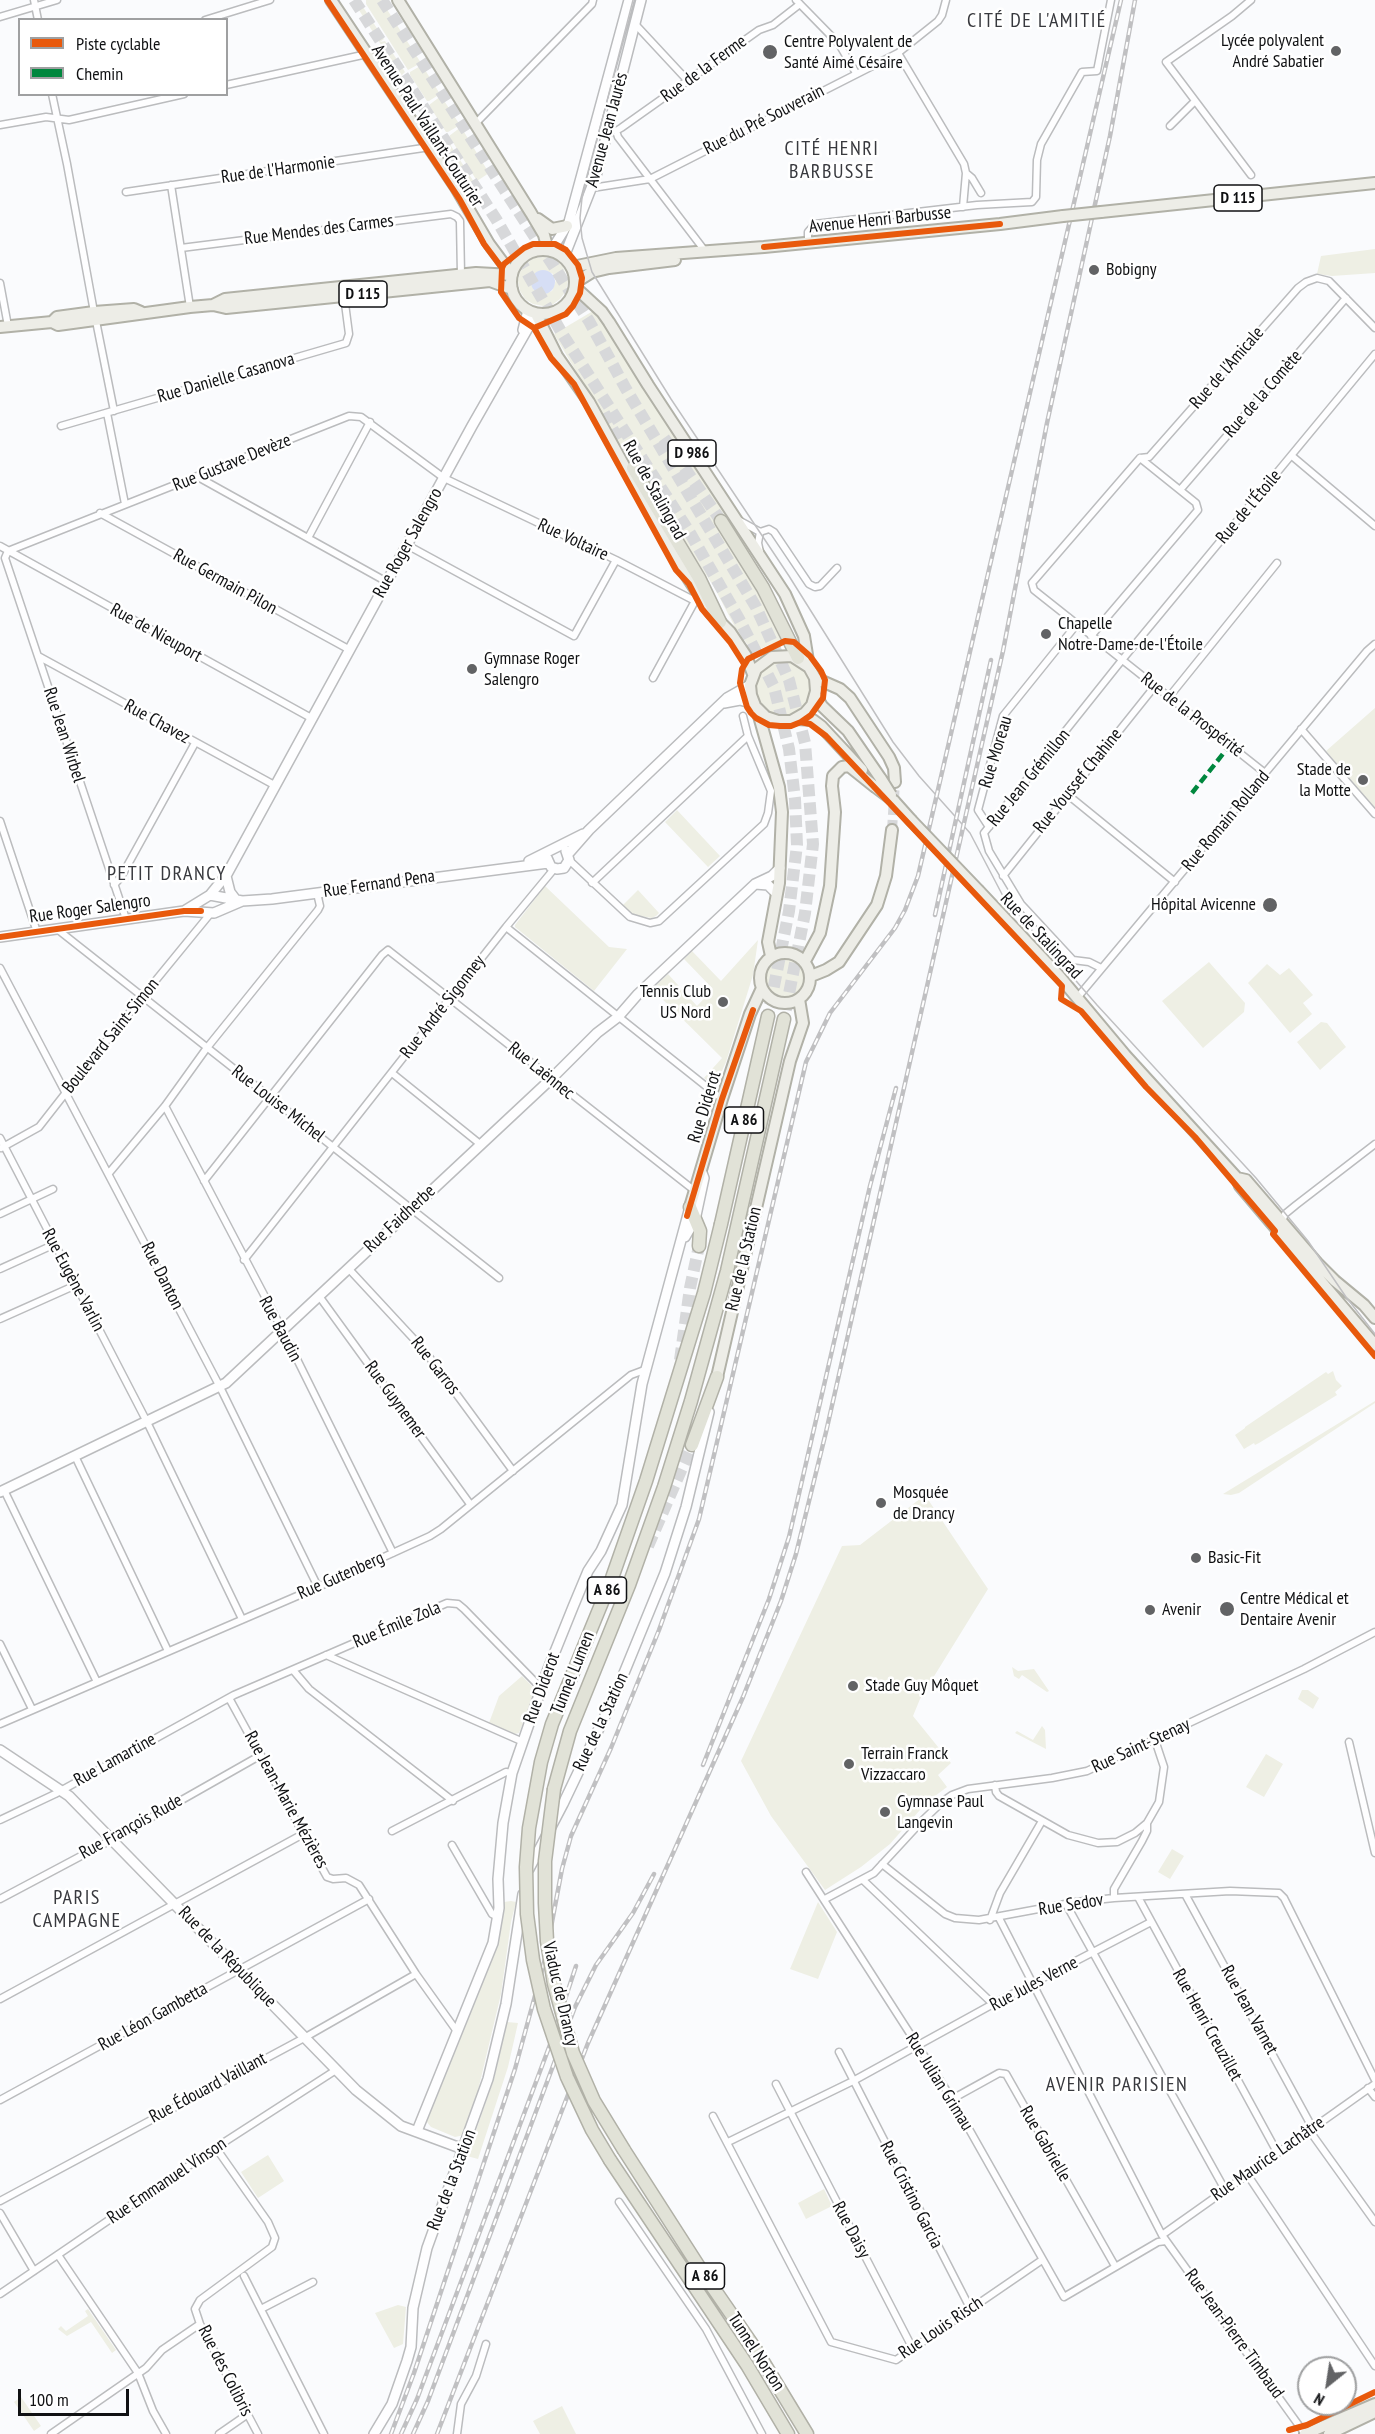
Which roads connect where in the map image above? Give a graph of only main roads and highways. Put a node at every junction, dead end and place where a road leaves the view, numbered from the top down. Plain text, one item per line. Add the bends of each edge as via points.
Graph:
1 (331, 0) edge
2 (398, 0) edge
3 (1375, 183) edge
4 (531, 213) junction
5 (567, 226) road end
6 (764, 247) junction
7 (550, 250) junction
8 (572, 267) junction
9 (512, 275) junction
10 (576, 285) junction
11 (512, 289) junction
12 (213, 305) junction
13 (532, 312) junction
14 (4, 327) edge
15 (633, 468) tunnel mouth
16 (721, 521) tunnel mouth
17 (720, 622) junction
18 (798, 658) junction
19 (809, 667) junction
20 (815, 678) junction
21 (751, 680) junction
22 (816, 696) junction
23 (755, 706) junction
24 (796, 718) junction
25 (878, 782) junction
26 (895, 782) tunnel mouth
27 (892, 830) tunnel mouth
28 (771, 956) junction
29 (805, 961) junction
30 (811, 976) junction
31 (762, 988) junction
32 (799, 999) junction
33 (773, 1000) junction
34 (753, 1010) junction
35 (768, 1016) tunnel mouth
36 (784, 1019) tunnel mouth
37 (1237, 1178) junction
38 (690, 1207) joint
39 (1282, 1221) junction
40 (1280, 1234) junction
41 (699, 1246) tunnel mouth
42 (1375, 1318) edge
43 (1375, 1345) edge
44 (717, 1377) joint
45 (692, 1445) tunnel mouth
46 (554, 1789) joint
47 (532, 1960) joint
48 (624, 2150) joint
49 (610, 2160) joint
50 (1375, 2404) edge
51 (1375, 2412) edge
52 (788, 2434) edge
53 (807, 2434) edge
54 (1305, 2434) edge
55 (1329, 2434) edge

1 - 9 main road, Avenue Paul Vaillant-Couturier
2 - 4 main road
3 - 6 main road, Avenue Henri Barbusse / D 115, bridge
4 - 5 main road via 552,229
4 - 7 main road
6 - 8 main road, Avenue Henri Barbusse / D 115 via 616,258
6 - 10 main road, Avenue Henri Barbusse / D 115 via 736,254 609,268 592,272
7 - 8 main road via 564,257
7 - 9 main road via 525,255
8 - 10 main road
9 - 11 main road
9 - 12 main road via 461,275 225,299
10 - 13 main road via 564,307 548,314
10 - 19 main road, D 986 via 609,322 762,558 795,613
11 - 12 main road, D 115 via 490,281 226,308
11 - 13 main road via 519,303
12 - 14 main road, D 115 via 141,312 135,316 95,317 58,325 52,322
13 - 17 main road, Rue de Stalingrad via 589,402 699,600
15 - 17 highway via 699,578
16 - 18 highway via 763,588
17 - 21 main road, Rue de Stalingrad via 746,656
18 - 19 main road
18 - 21 main road via 772,657 761,664
19 - 20 main road
20 - 22 main road
20 - 26 main road via 840,688 850,698 889,758
21 - 23 main road
22 - 24 main road via 809,709
22 - 25 main road, Rue de Stalingrad via 848,731
23 - 24 main road via 772,719
23 - 28 main road via 779,787 782,812 780,868 768,942
24 - 25 main road, Rue de Stalingrad via 813,720 829,732
25 - 29 main road via 849,766 840,768 833,776 830,886 820,933
25 - 37 main road, Rue de Stalingrad, bridge
27 - 30 main road via 886,876 877,905 839,962
28 - 29 main road via 789,952
28 - 31 main road via 762,967
29 - 30 main road
30 - 32 main road via 808,989
31 - 33 main road
31 - 34 main road, Rue Diderot
32 - 33 main road via 791,1003
32 - 44 main road, Rue de la Station via 803,1023 790,1061
33 - 34 main road
34 - 38 main road, Rue Diderot
35 - 47 highway, Tunnel Lumen / A 86, bridge via 704,1293 646,1481 541,1762 526,1868
36 - 46 highway, Tunnel Lumen / A 86 via 727,1271 691,1401 629,1585 570,1731
37 - 39 main road, Rue de Stalingrad via 1246,1180
37 - 40 main road, Rue de Stalingrad
38 - 41 highway via 700,1231
39 - 40 main road
39 - 42 main road, Rue de Stalingrad via 1335,1281
40 - 43 main road, Rue de Stalingrad
44 - 45 highway
46 - 48 highway, Viaduc de Drancy / A 86, bridge via 545,1861 545,1904 554,1984 573,2053 594,2101
47 - 49 highway, Viaduc de Drancy / A 86, bridge via 567,2077
48 - 53 highway, Tunnel Norton / A 86
49 - 52 highway, Tunnel Norton / A 86 via 747,2365
50 - 54 main road
51 - 55 main road

